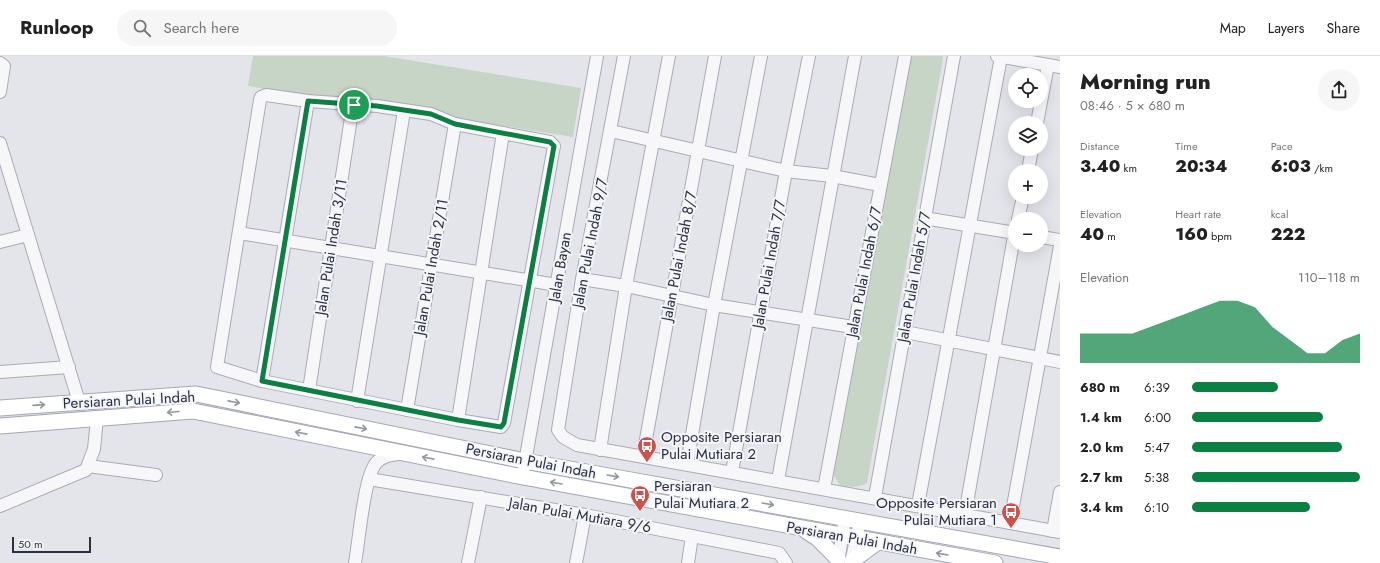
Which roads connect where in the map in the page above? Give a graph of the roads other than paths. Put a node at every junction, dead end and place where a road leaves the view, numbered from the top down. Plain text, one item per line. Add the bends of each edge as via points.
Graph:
1 (597, 56) edge
2 (624, 56) edge
3 (669, 56) edge
4 (715, 56) edge
5 (761, 56) edge
6 (809, 56) edge
7 (855, 56) edge
8 (905, 56) edge
9 (954, 56) edge
10 (999, 56) edge
11 (0, 63) edge
12 (1054, 66) edge
13 (0, 92) edge
14 (308, 101) junction
15 (354, 105) junction
16 (404, 111) junction
17 (1039, 116) edge
18 (455, 124) junction
19 (611, 131) junction
20 (503, 133) junction
21 (654, 141) junction
22 (0, 143) edge
23 (699, 152) junction
24 (741, 160) junction
25 (786, 171) junction
26 (832, 176) junction
27 (880, 185) junction
28 (924, 218) junction
29 (969, 224) junction
30 (1008, 231) edge
31 (238, 233) junction
32 (28, 235) junction
33 (1048, 238) edge
34 (1060, 240) edge
35 (285, 241) junction
36 (0, 242) edge
37 (1060, 246) edge
38 (332, 248) junction
39 (1012, 252) edge
40 (380, 256) junction
41 (431, 264) junction
42 (480, 271) junction
43 (582, 279) junction
44 (531, 280) junction
45 (557, 285) junction
46 (626, 286) junction
47 (671, 296) junction
48 (714, 305) junction
49 (761, 313) junction
50 (807, 320) junction
51 (853, 327) junction
52 (905, 332) junction
53 (948, 342) junction
54 (995, 350) junction
55 (1040, 359) junction
56 (1060, 362) edge
57 (69, 367) junction
58 (0, 372) edge
59 (262, 381) junction
60 (309, 390) junction
61 (357, 400) junction
62 (79, 402) junction
63 (0, 408) edge
64 (407, 410) junction
65 (141, 415) junction
66 (97, 419) junction
67 (458, 420) junction
68 (21, 424) junction
69 (0, 426) edge
70 (600, 450) junction
71 (404, 453) junction
72 (643, 456) junction
73 (525, 461) junction
74 (687, 464) junction
75 (88, 466) junction
76 (732, 472) junction
77 (156, 475) dead end
78 (523, 477) junction
79 (369, 479) junction
80 (778, 480) junction
81 (824, 489) junction
82 (1060, 492) edge
83 (480, 497) junction
84 (875, 497) junction
85 (918, 505) junction
86 (0, 506) edge
87 (965, 514) junction
88 (584, 515) junction
89 (845, 518) junction
90 (860, 521) junction
91 (1010, 523) junction
92 (803, 529) junction
93 (1056, 531) edge
94 (692, 536) junction
95 (849, 537) junction
96 (878, 542) junction
97 (1060, 557) edge
98 (845, 561) edge
99 (355, 563) edge
100 (468, 563) edge
101 (576, 563) edge
102 (688, 563) edge
103 (786, 563) edge
104 (994, 563) edge

1 - 45 street, Jalan Bayan
2 - 19 street, Jalan Pulai Indah 9/7
3 - 21 street
4 - 23 street, Jalan Pulai Indah 8/7
5 - 24 street
6 - 25 street, Jalan Pulai Indah 7/7
7 - 26 street
8 - 27 street, Jalan Pulai Indah 6/7
9 - 28 street, Jalan Pulai Indah 5/7
10 - 12 street
10 - 29 street
11 - 13 street via 4,66
12 - 17 street
14 - 15 street
14 - 31 street via 266,95 261,97
14 - 35 street
15 - 16 street
15 - 38 street, Jalan Pulai Indah 3/11
16 - 18 street via 431,114
16 - 40 street
18 - 20 street
18 - 41 street, Jalan Pulai Indah 2/11
19 - 21 street
19 - 43 street, Jalan Pulai Indah 9/7
20 - 42 street
20 - 44 street via 550,142 554,146
21 - 23 street
21 - 46 street
22 - 32 street
23 - 24 street
23 - 47 street, Jalan Pulai Indah 8/7
24 - 25 street
24 - 48 street
25 - 26 street
25 - 49 street, Jalan Pulai Indah 7/7
26 - 27 street
26 - 50 street
27 - 51 street, Jalan Pulai Indah 6/7
28 - 29 street
28 - 52 street, Jalan Pulai Indah 5/7
29 - 30 street
29 - 53 street
31 - 35 street
31 - 59 street via 217,365 221,369
32 - 36 street
32 - 57 street
33 - 34 street
35 - 38 street
35 - 59 street
37 - 55 street
38 - 40 street
38 - 60 street, Jalan Pulai Indah 3/11
39 - 54 street
40 - 41 street
40 - 61 street
41 - 42 street
41 - 64 street, Jalan Pulai Indah 2/11
42 - 44 street
42 - 67 street
43 - 46 street
43 - 70 street, Jalan Pulai Indah 9/7 via 558,430 563,437 577,445
44 - 45 street
44 - 67 street via 504,423 499,428
45 - 73 street, Jalan Bayan
46 - 47 street
46 - 70 street
47 - 48 street
47 - 72 street, Jalan Pulai Indah 8/7
48 - 49 street
48 - 74 street
49 - 50 street
49 - 76 street, Jalan Pulai Indah 7/7
50 - 51 street
50 - 80 street
51 - 81 street, Jalan Pulai Indah 6/7
52 - 53 street
52 - 84 street, Jalan Pulai Indah 5/7
53 - 54 street
53 - 85 street
54 - 55 street
54 - 87 street
55 - 56 street
55 - 91 street
57 - 58 street
57 - 62 street
59 - 60 street
60 - 61 street
61 - 64 street
63 -> 62 main road, Persiaran Pulai Indah
62 - 65 main road via 95,409
62 - 68 main road via 68,410
62 -> 73 main road, Persiaran Pulai Indah via 196,394
64 - 67 street
65 - 66 main road, Persiaran Pulai Indah
71 -> 65 main road, Persiaran Pulai Indah via 193,411
66 - 68 main road, Persiaran Pulai Indah
66 - 75 street via 95,442
68 - 69 main road, Persiaran Pulai Indah
70 - 72 street
78 -> 71 main road, Persiaran Pulai Indah
71 - 79 street via 384,457 376,464
72 - 74 street
73 - 78 street, Jalan Bayan
73 -> 89 main road, Persiaran Pulai Indah
74 - 76 street
75 - 77 street
75 - 86 street via 86,470
76 - 80 street
92 -> 78 main road, Persiaran Pulai Indah
79 - 83 street, Jalan Pulai Mutiara 9/6
79 - 99 street
80 - 81 street
81 - 84 street
82 - 93 street
83 - 88 street, Jalan Pulai Mutiara 9/6
83 - 100 street
84 - 85 street
85 - 87 street
87 - 91 street
88 - 94 street, Jalan Pulai Mutiara 9/6
88 - 101 street
89 - 90 main road, Persiaran Pulai Indah
89 - 95 street
90 - 95 street
90 - 97 main road, Persiaran Pulai Indah
91 - 93 street
92 - 95 main road, Persiaran Pulai Indah
92 - 98 main road
94 - 102 street
94 - 103 street, Jalan Pulai Mutiara 9/6 via 779,553
95 - 96 main road, Persiaran Pulai Indah
95 - 98 street
96 - 98 main road
104 -> 96 main road, Persiaran Pulai Indah

